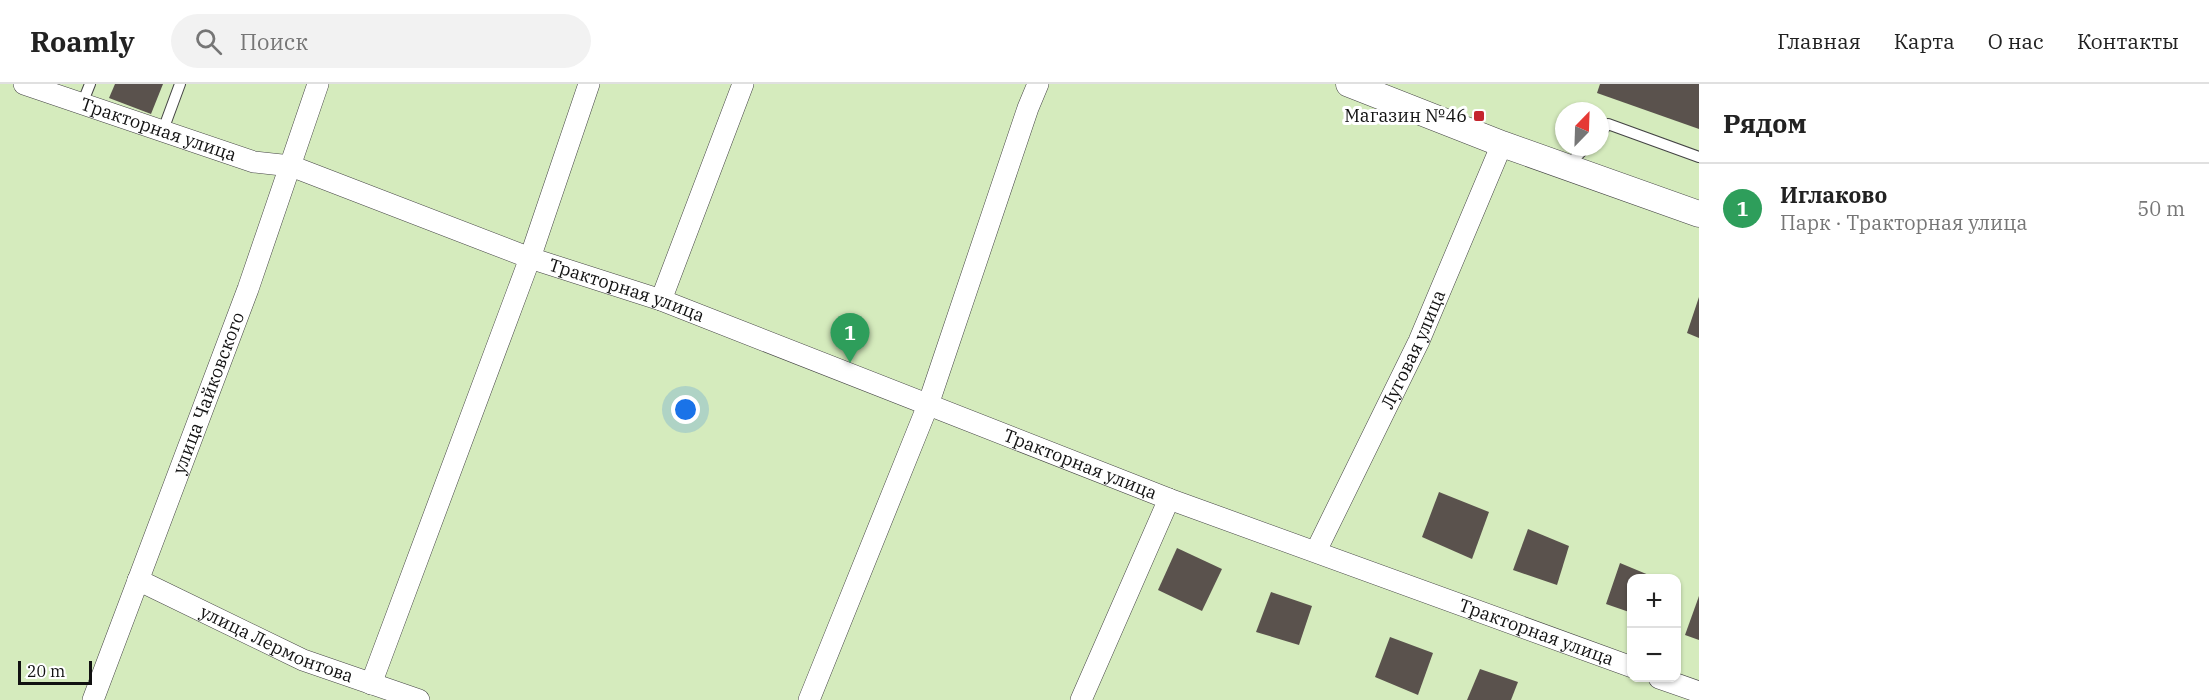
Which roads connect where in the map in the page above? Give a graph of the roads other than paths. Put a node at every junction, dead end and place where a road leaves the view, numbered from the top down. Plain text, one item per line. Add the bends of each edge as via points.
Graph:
1 (24, 84) edge
2 (90, 84) edge
3 (180, 84) edge
4 (318, 84) edge
5 (590, 84) edge
6 (743, 84) edge
7 (1038, 84) edge
8 (1348, 84) edge
9 (82, 104) junction
10 (1609, 124) edge
11 (163, 130) junction
12 (1502, 144) junction
13 (1577, 156) edge
14 (1699, 157) edge
15 (291, 166) junction
16 (1566, 167) junction
17 (1699, 214) edge
18 (530, 258) junction
19 (661, 300) junction
20 (928, 405) junction
21 (1169, 499) junction
22 (1316, 552) junction
23 (138, 580) junction
24 (1627, 665) edge
25 (1670, 682) edge
26 (371, 684) junction
27 (1699, 692) edge
28 (93, 700) edge
29 (418, 700) edge
30 (809, 700) edge
31 (1081, 700) edge

1 - 9 street, Тракторная улица
2 - 9 lane
3 - 11 lane
4 - 15 street, улица Чайковского
5 - 18 street, Тракторная улица
6 - 19 street
7 - 20 street
8 - 12 street
9 - 11 street, Тракторная улица
10 - 14 lane
11 - 15 street, Тракторная улица via 254,162
12 - 16 street
12 - 22 street, Луговая улица via 1419,341
13 - 16 lane
15 - 18 street, Тракторная улица
15 - 23 street, улица Чайковского
16 - 17 street
18 - 19 street, Тракторная улица
18 - 26 street
19 - 20 street, Тракторная улица
20 - 21 street, Тракторная улица
20 - 30 street
21 - 22 street, Тракторная улица
21 - 31 street
22 - 24 street, Тракторная улица
23 - 26 street, улица Лермонтова via 303,660
23 - 28 street, улица Чайковского
25 - 27 street
26 - 29 street, улица Лермонтова

